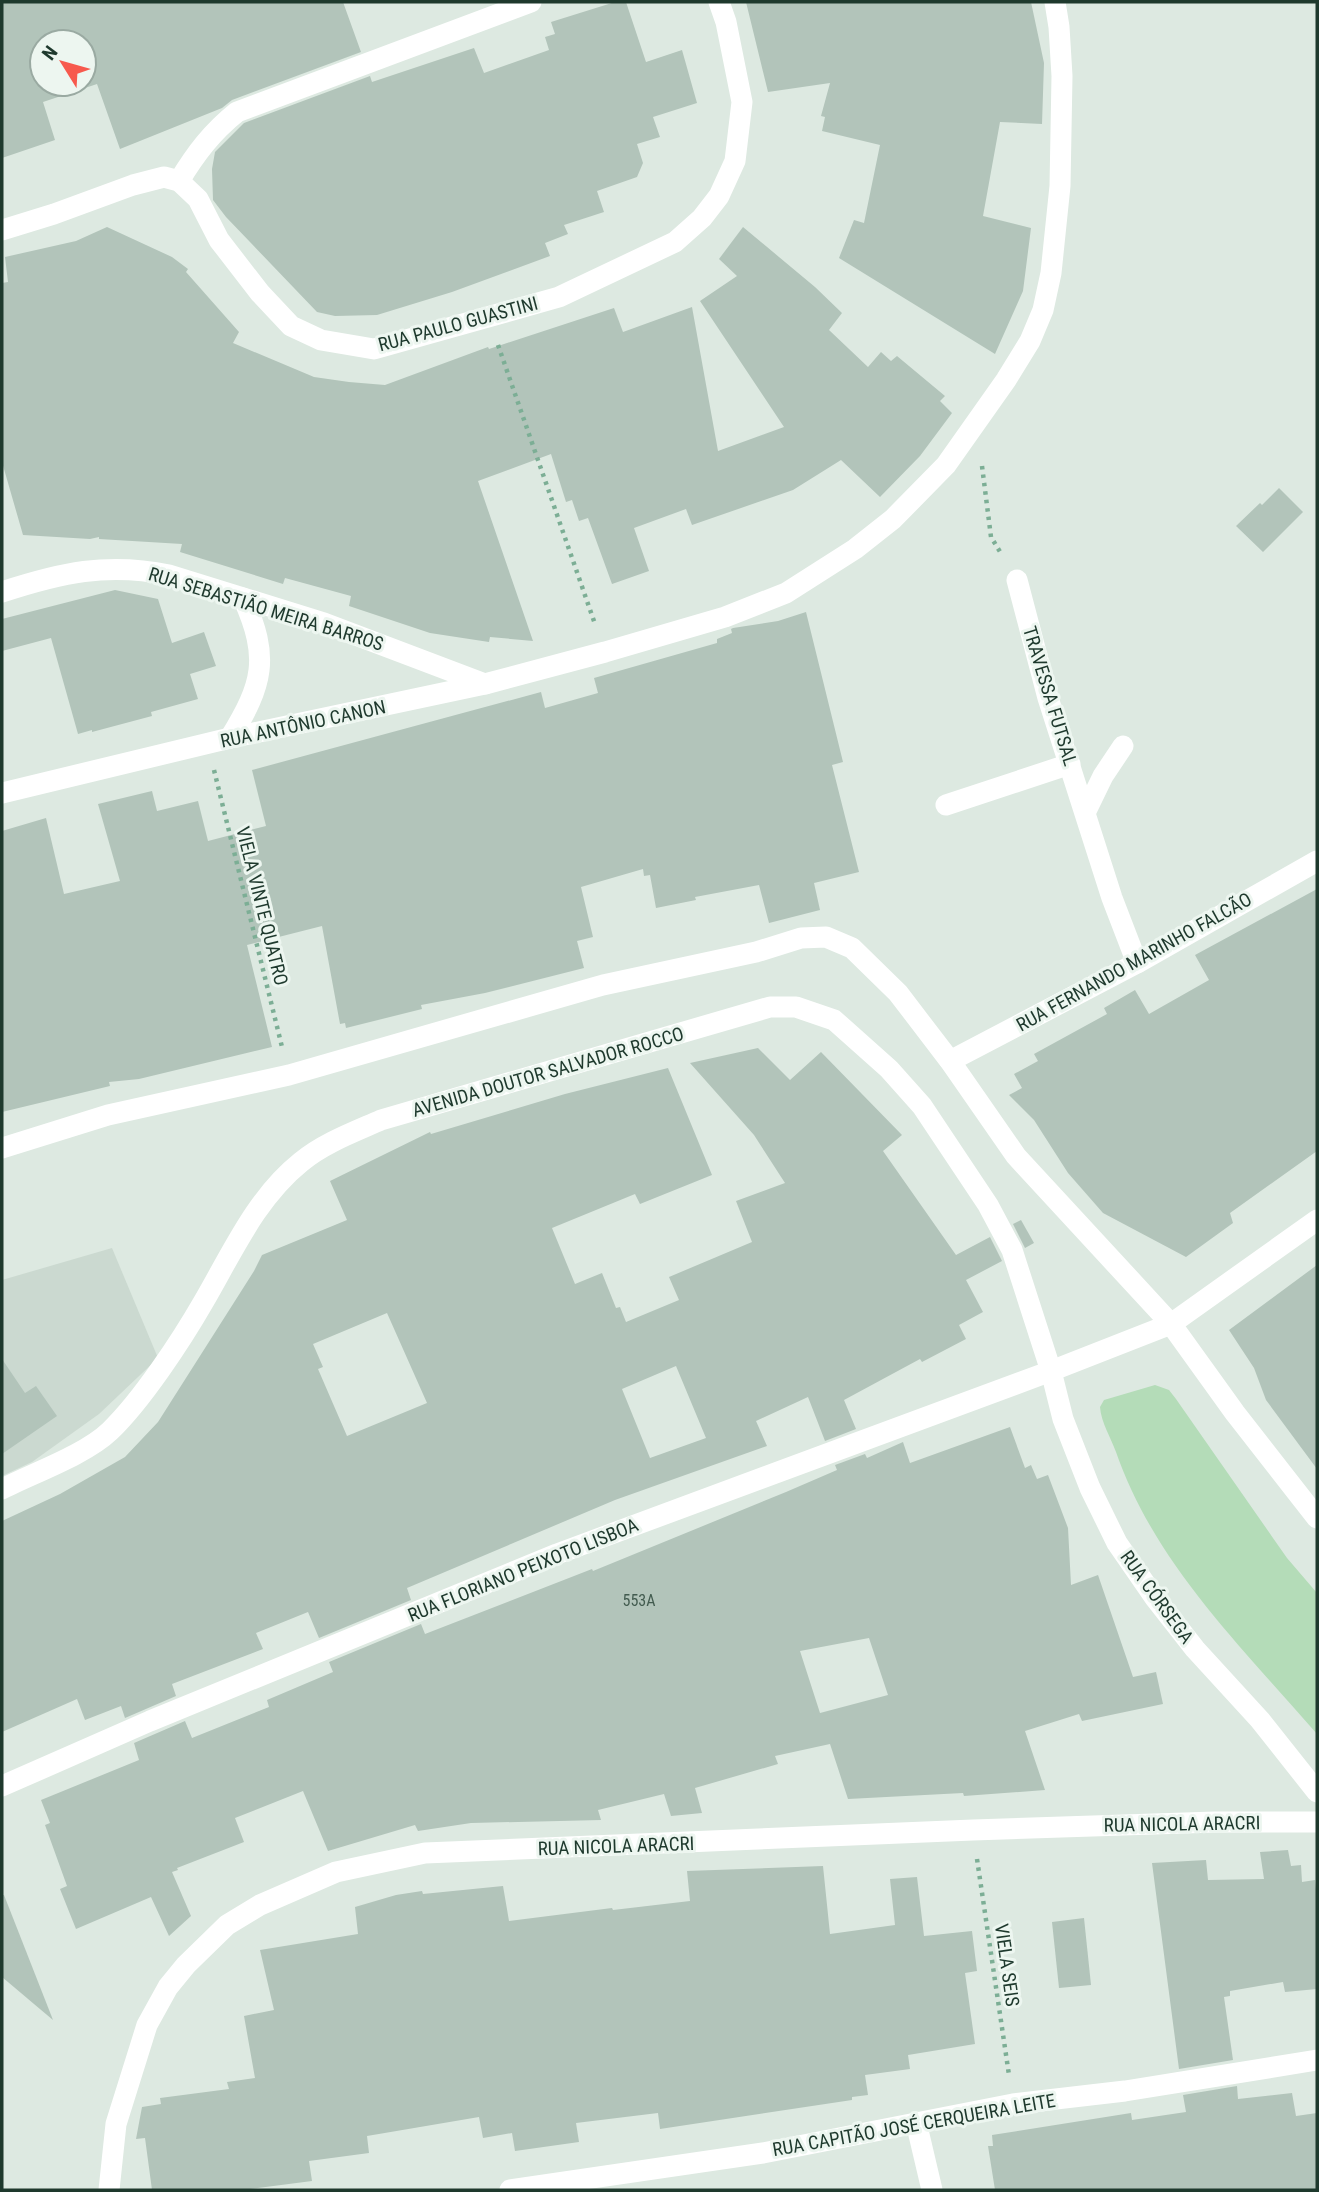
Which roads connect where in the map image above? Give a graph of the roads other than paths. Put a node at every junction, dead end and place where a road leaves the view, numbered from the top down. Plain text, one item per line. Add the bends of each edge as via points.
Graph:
1 (531, 2) edge
2 (719, 2) edge
3 (1055, 2) edge
4 (180, 181) junction
5 (2, 230) edge
6 (1017, 580) road end
7 (2, 592) edge
8 (243, 598) junction
9 (485, 684) junction
10 (230, 738) junction
11 (1122, 746) dead end
12 (1070, 764) junction
13 (2, 793) edge
14 (946, 805) dead end
15 (1086, 811) junction
16 (1317, 861) edge
17 (1137, 963) junction
18 (950, 1061) junction
19 (2, 1148) edge
20 (1317, 1220) edge
21 (1171, 1324) junction
22 (1051, 1371) junction
23 (2, 1489) edge
24 (1317, 1518) edge
25 (2, 1786) edge
26 (1317, 1792) edge
27 (1317, 1822) edge
28 (1317, 2060) edge
29 (916, 2122) junction
30 (109, 2190) edge
31 (510, 2190) edge
32 (932, 2190) edge

1 - 4 street via 237,112 197,151
2 - 4 street, RUA PAULO GUASTINI via 742,102 735,161 719,196 675,242 559,297 374,349 321,340 291,326 260,293 219,240 198,199
3 - 9 street, RUA ANTÔNIO CANON via 1062,90 1060,186 1043,310 1030,341 946,465 894,519 786,593 725,617
4 - 5 street via 164,177 134,185
6 - 12 street, TRAVESSA FUTSAL
7 - 8 street, RUA SEBASTIÃO MEIRA BARROS via 65,573 119,568 169,575
8 - 9 street, RUA SEBASTIÃO MEIRA BARROS via 359,635
8 - 10 street via 260,642 261,661 256,689
9 - 10 street, RUA ANTÔNIO CANON
10 - 13 street, RUA ANTÔNIO CANON
11 - 15 street
12 - 14 street
12 - 15 street, TRAVESSA FUTSAL
15 - 17 street, TRAVESSA FUTSAL
16 - 17 street, RUA FERNANDO MARINHO FALCÃO
17 - 18 street, RUA FERNANDO MARINHO FALCÃO
18 - 19 street via 898,993 852,948 826,937 802,938 603,985 289,1075 108,1115
18 - 21 street via 1016,1156
20 - 21 street, RUA FLORIANO PEIXOTO LISBOA
21 - 22 street, RUA FLORIANO PEIXOTO LISBOA
21 - 24 street
22 - 23 street, AVENIDA DOUTOR SALVADOR ROCCO via 1012,1250 922,1105 834,1020 796,1007 770,1007 381,1120 302,1161 271,1190 181,1337 109,1432 89,1447
22 - 25 street, RUA FLORIANO PEIXOTO LISBOA via 556,1554
22 - 26 street, RUA CÓRSEGA via 1063,1419 1117,1543 1195,1649
27 - 30 street, RUA NICOLA ARACRI via 973,1830 425,1853 336,1872 260,1905 228,1925 168,1987 147,2025 116,2124
28 - 29 street, RUA CAPITÃO JOSÉ CERQUEIRA LEITE
29 - 31 street, RUA CAPITÃO JOSÉ CERQUEIRA LEITE via 763,2153
29 - 32 street

